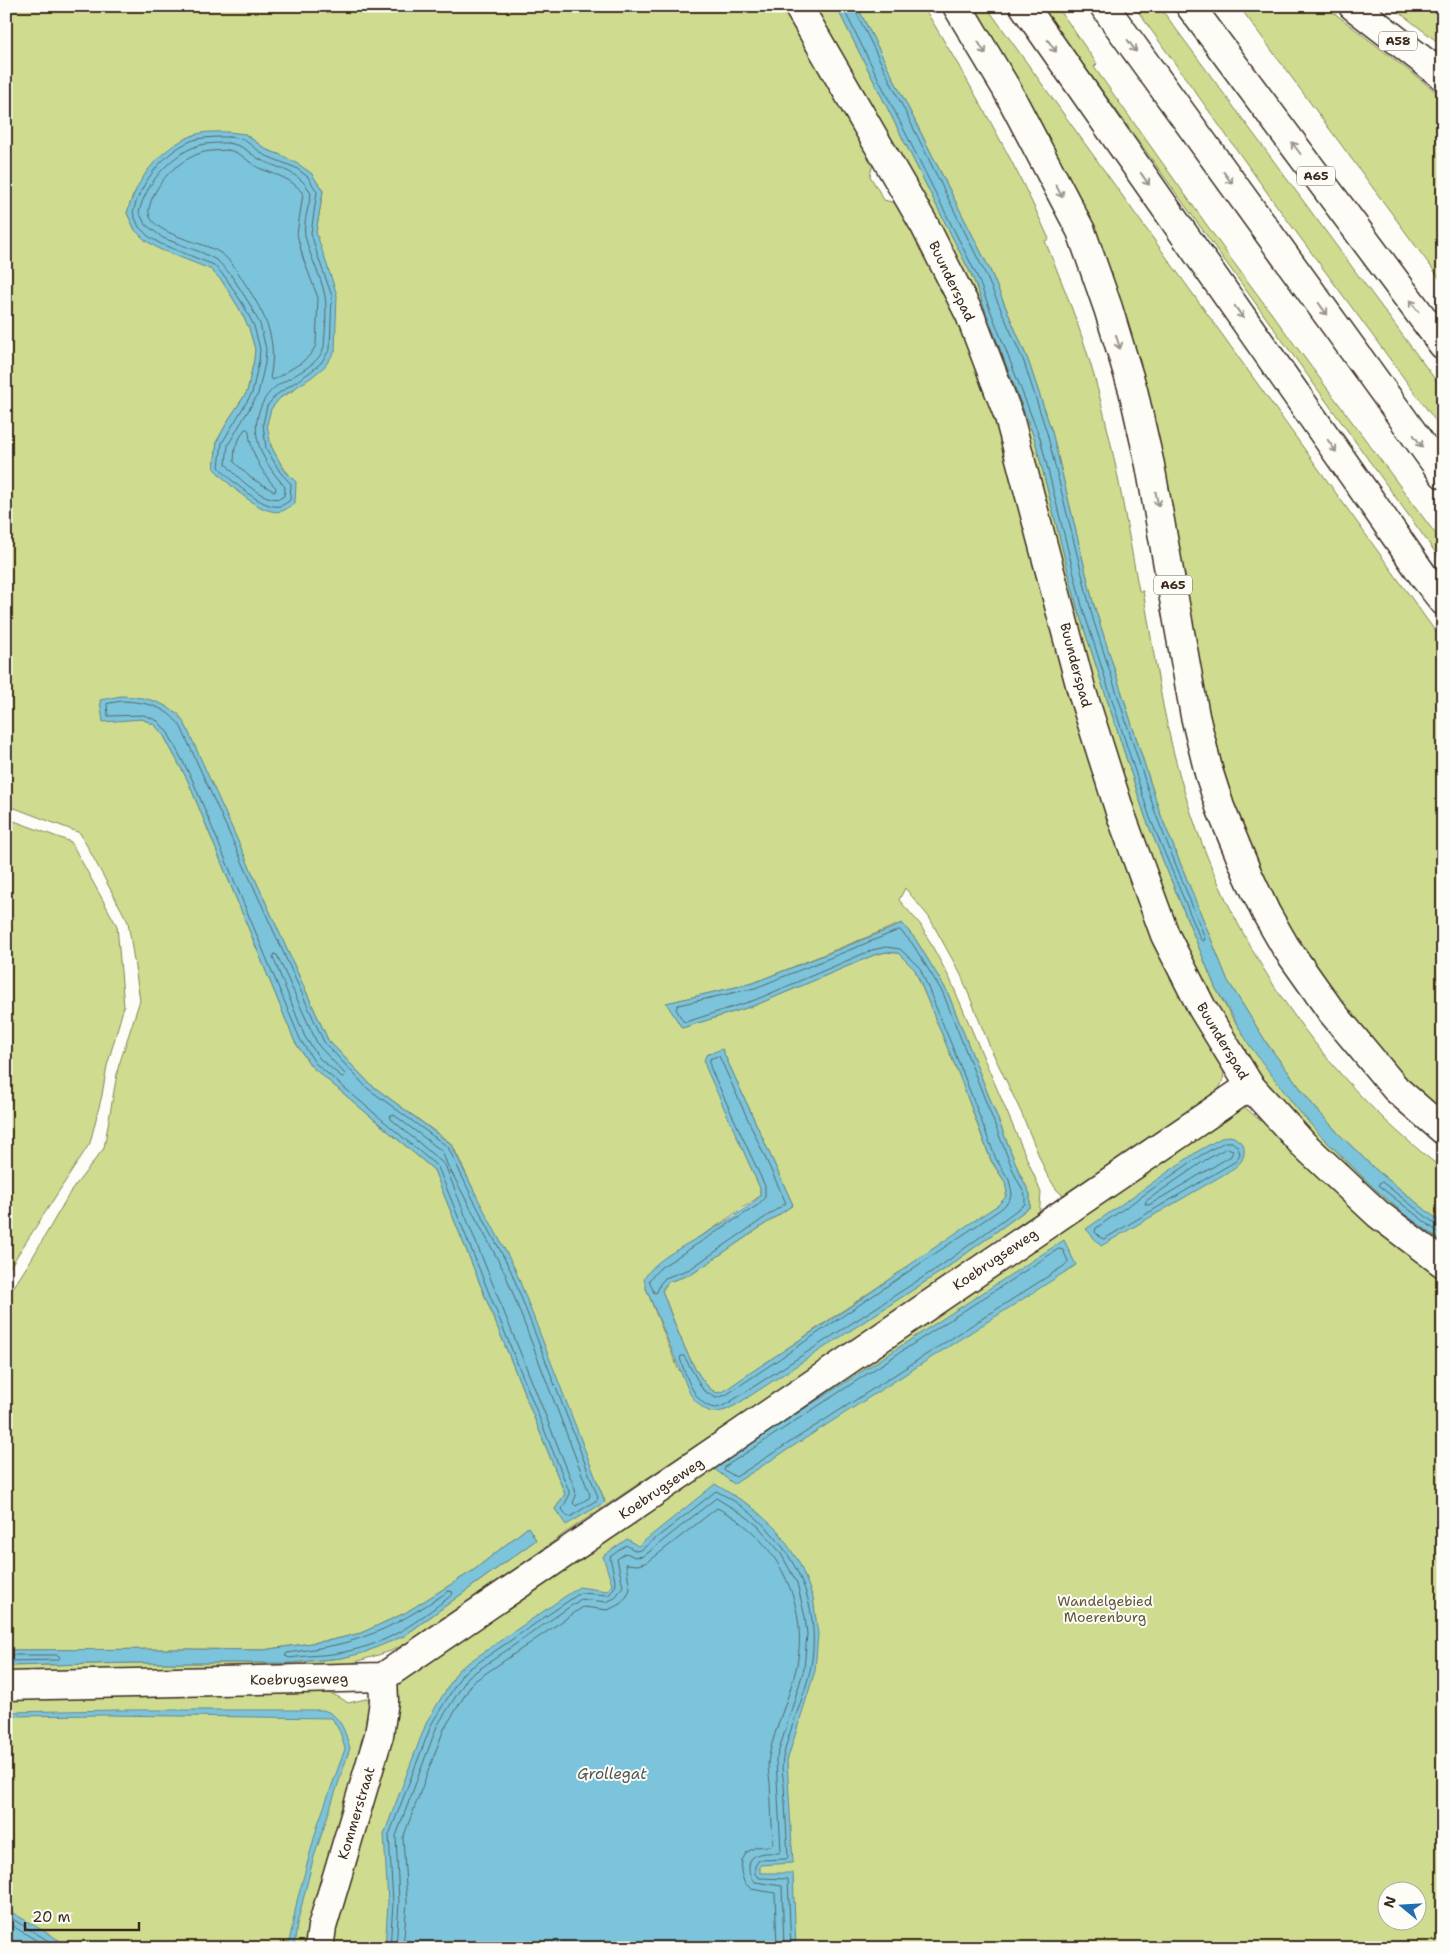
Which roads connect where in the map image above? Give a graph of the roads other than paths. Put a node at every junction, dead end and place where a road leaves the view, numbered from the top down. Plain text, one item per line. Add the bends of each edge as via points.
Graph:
1 (798, 6) edge
2 (957, 6) edge
3 (1024, 6) edge
4 (1104, 6) edge
5 (1190, 6) edge
6 (1353, 6) edge
7 (1443, 76) edge
8 (1443, 345) edge
9 (1443, 474) edge
10 (1443, 601) edge
11 (1250, 1086) junction
12 (1443, 1130) edge
13 (1443, 1263) edge
14 (383, 1677) junction
15 (6, 1686) edge
16 (319, 1948) edge

1 - 11 main road, Buunderspad via 925,226 970,315 1009,417 1082,692 1121,816 1165,935 1202,1008
2 -> 12 main road, A65 via 1006,88 1081,232 1108,308 1133,390 1150,465 1184,659 1205,754 1220,807 1248,876 1285,946 1331,1011 1396,1089
3 -> 10 main road
4 -> 9 main road
8 -> 5 main road, A65
6 - 7 main road, A58
11 - 13 main road, Buunderspad via 1303,1144 1378,1214
11 - 14 main road, Koebrugseweg
14 - 15 main road, Koebrugseweg
14 - 16 main road, Kommerstraat via 384,1701 379,1735 322,1927

